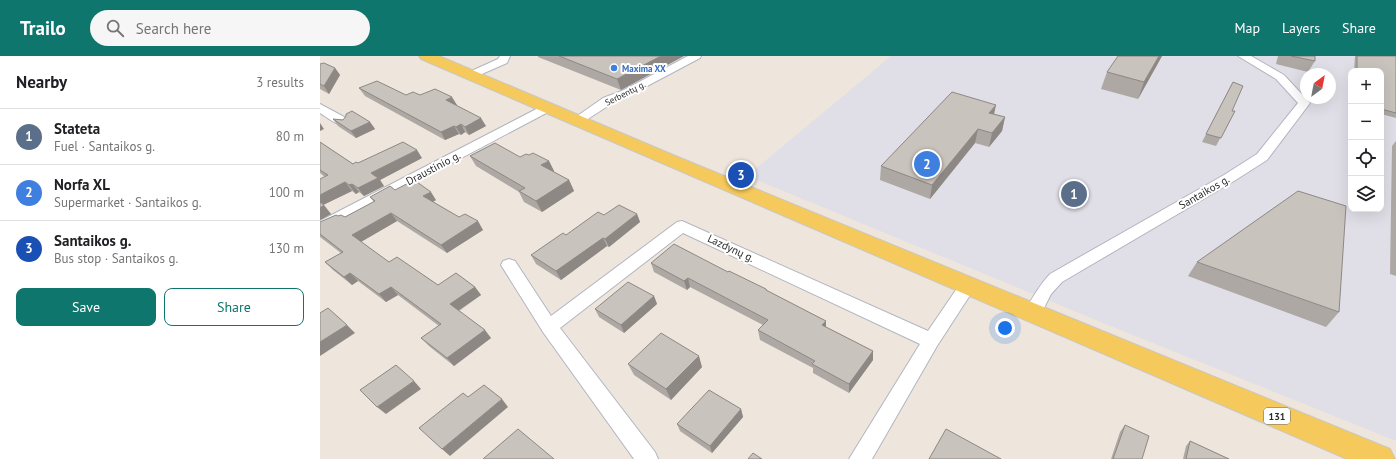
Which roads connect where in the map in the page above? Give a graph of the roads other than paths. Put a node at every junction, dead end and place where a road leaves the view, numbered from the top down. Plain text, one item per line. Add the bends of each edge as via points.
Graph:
1 (426, 56) edge
2 (696, 56) edge
3 (1243, 56) edge
4 (504, 58) edge
5 (471, 75) junction
6 (320, 108) edge
7 (546, 108) junction
8 (576, 121) junction
9 (344, 122) edge
10 (320, 228) edge
11 (509, 265) dead end
12 (968, 285) junction
13 (1033, 313) junction
14 (549, 327) junction
15 (931, 341) junction
16 (647, 459) edge
17 (860, 459) edge
18 (1380, 459) edge

1 - 5 main road, 131
2 - 8 street, Serbentų g. via 607,101
3 - 13 street, Santaikos g. via 1280,77 1304,103 1262,157 1056,278 1045,290
4 - 5 street
5 - 7 main road, 131
6 - 9 street
7 - 8 main road, 131
7 - 10 street, Draustinio g.
8 - 12 main road, 131
11 - 14 street
12 - 13 main road, 131
12 - 15 street
13 - 18 main road, 131
14 - 15 street, Lazdynų g. via 682,226
14 - 16 street
15 - 17 street

